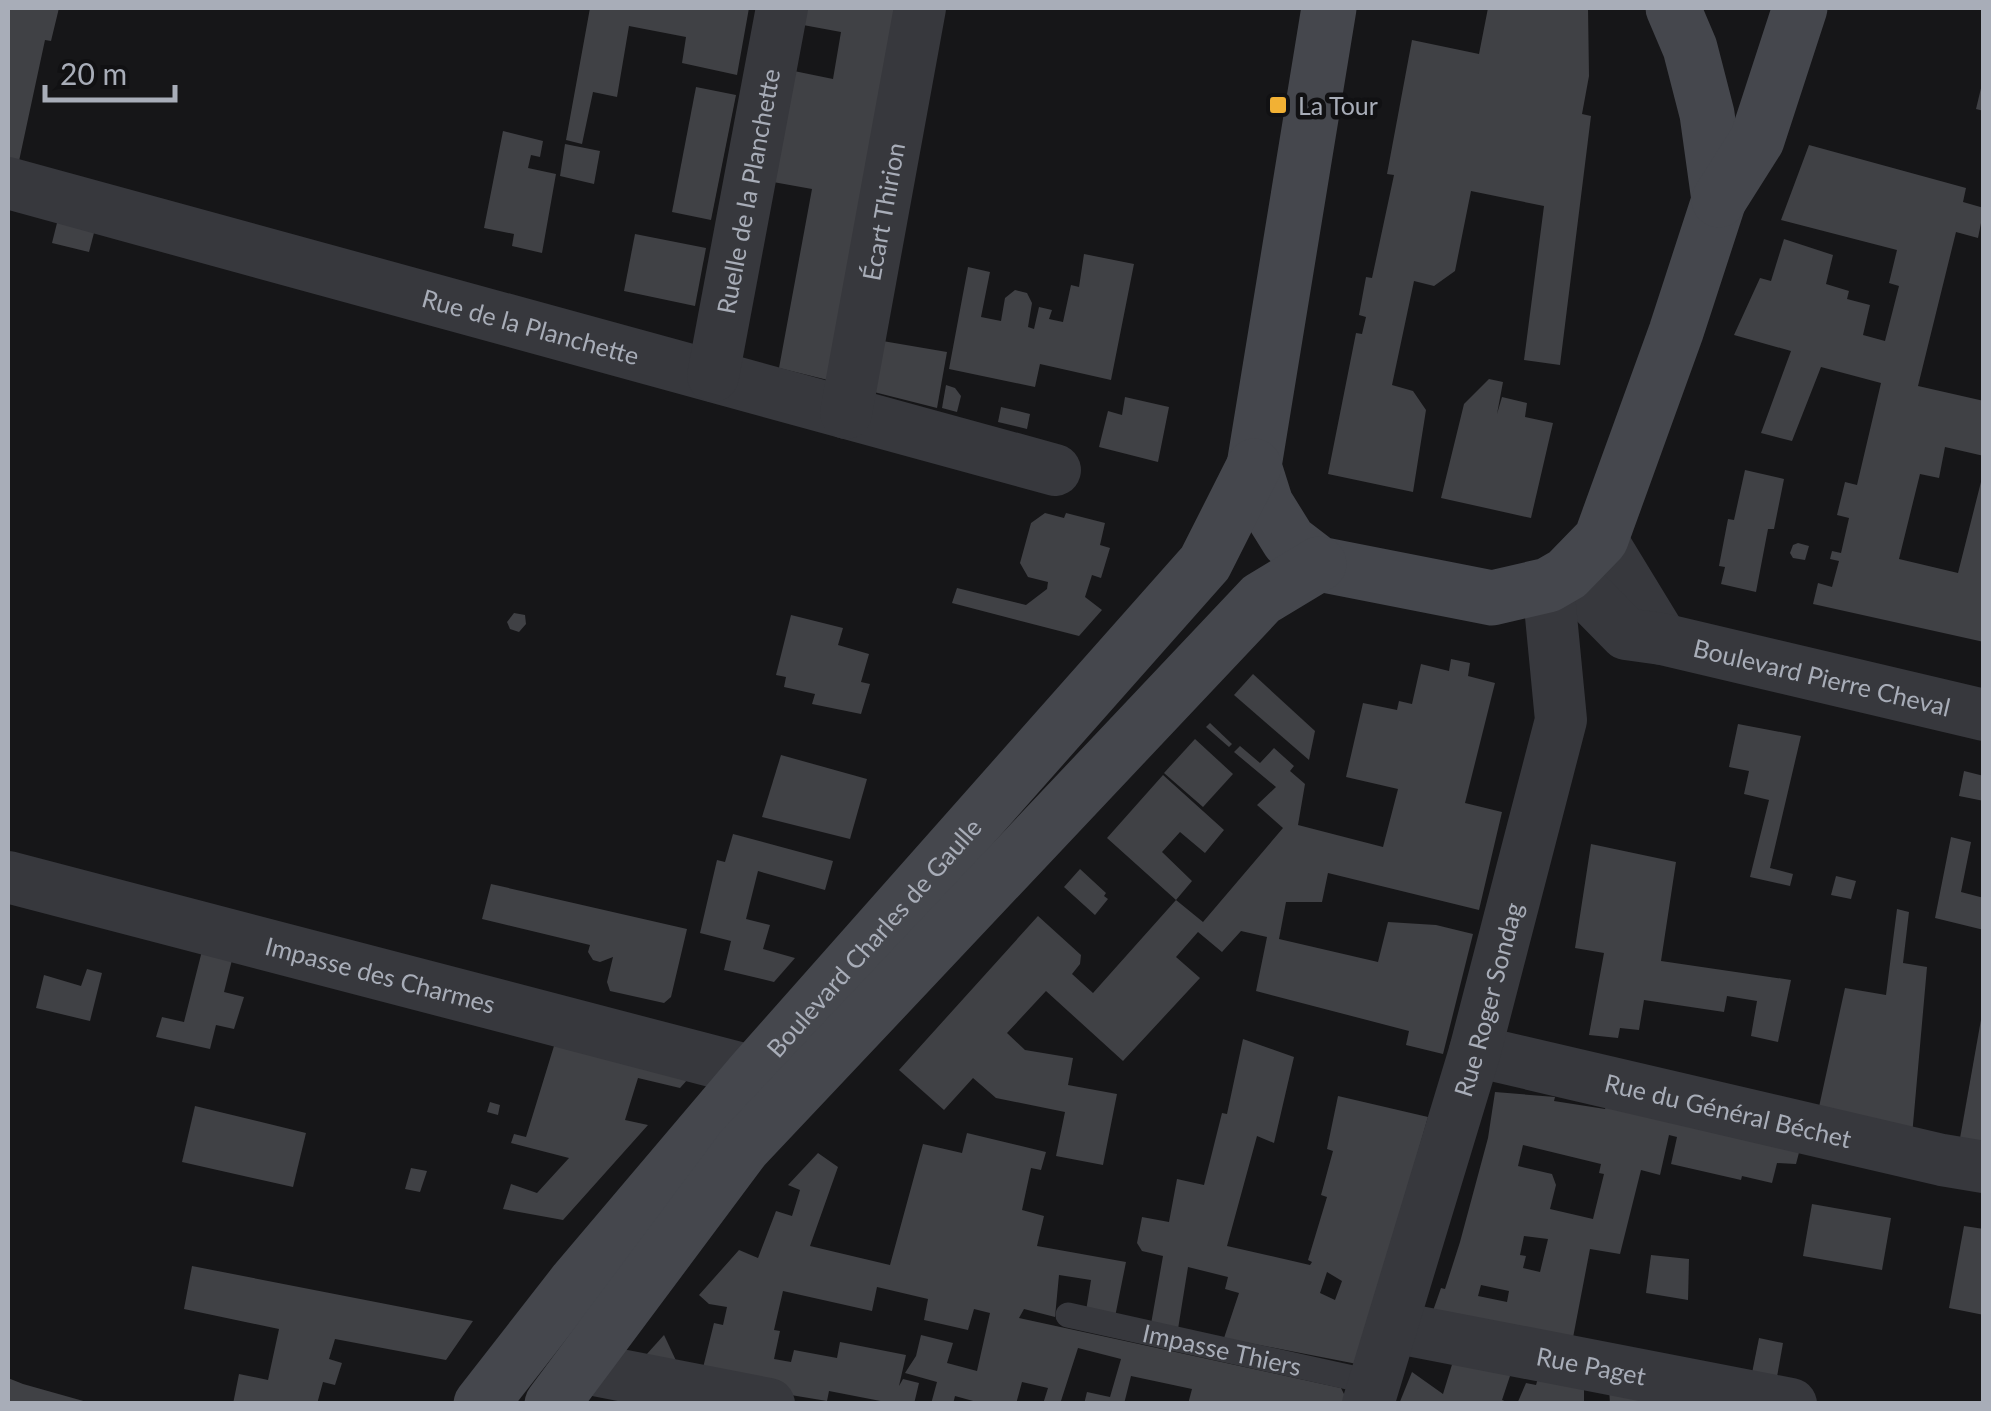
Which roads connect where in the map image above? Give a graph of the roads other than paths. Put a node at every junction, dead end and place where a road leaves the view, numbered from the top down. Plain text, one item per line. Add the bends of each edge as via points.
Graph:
1 (782, 8) edge
2 (920, 8) edge
3 (1330, 8) edge
4 (1673, 8) edge
5 (1800, 8) edge
6 (8, 183) edge
7 (1719, 200) junction
8 (713, 376) junction
9 (846, 413) junction
10 (1254, 466) junction
11 (1055, 470) dead end
12 (1319, 564) junction
13 (1572, 566) junction
14 (1644, 637) junction
15 (1984, 714) edge
16 (1561, 720) junction
17 (8, 877) edge
18 (1475, 1051) junction
19 (754, 1072) junction
20 (1984, 1167) edge
21 (1068, 1316) dead end
22 (1393, 1327) junction
23 (1599, 1384) edge
24 (566, 1385) edge
25 (1371, 1393) edge
26 (481, 1404) edge
27 (769, 1404) edge
28 (1791, 1404) edge

1 - 8 street, Ruelle de la Planchette
2 - 9 street, Écart Thirion
3 - 10 main road
4 - 7 main road via 1707,114
5 - 7 main road via 1757,140
6 - 8 street, Rue de la Planchette
7 - 13 main road via 1676,332
8 - 9 street, Rue de la Planchette
9 - 11 street, Rue de la Planchette
10 - 12 main road via 1266,504 1289,541
10 - 19 main road, Boulevard Charles de Gaulle via 1206,564
12 - 13 main road via 1492,598
12 - 24 main road, Boulevard Charles de Gaulle via 1261,599 743,1148
13 - 14 street
13 - 16 street, Rue Roger Sondag
14 - 15 street, Boulevard Pierre Cheval
14 - 16 street via 1584,674
16 - 18 street, Rue Roger Sondag
17 - 19 street, Impasse des Charmes
18 - 20 street, Rue du Général Béchet
18 - 22 street, Rue Roger Sondag
19 - 26 main road, Boulevard Charles de Gaulle
21 - 25 lane, Impasse Thiers
22 - 23 street, Rue Paget
22 - 25 street, Rue Roger Sondag
23 - 28 street, Rue Paget
24 - 27 street

